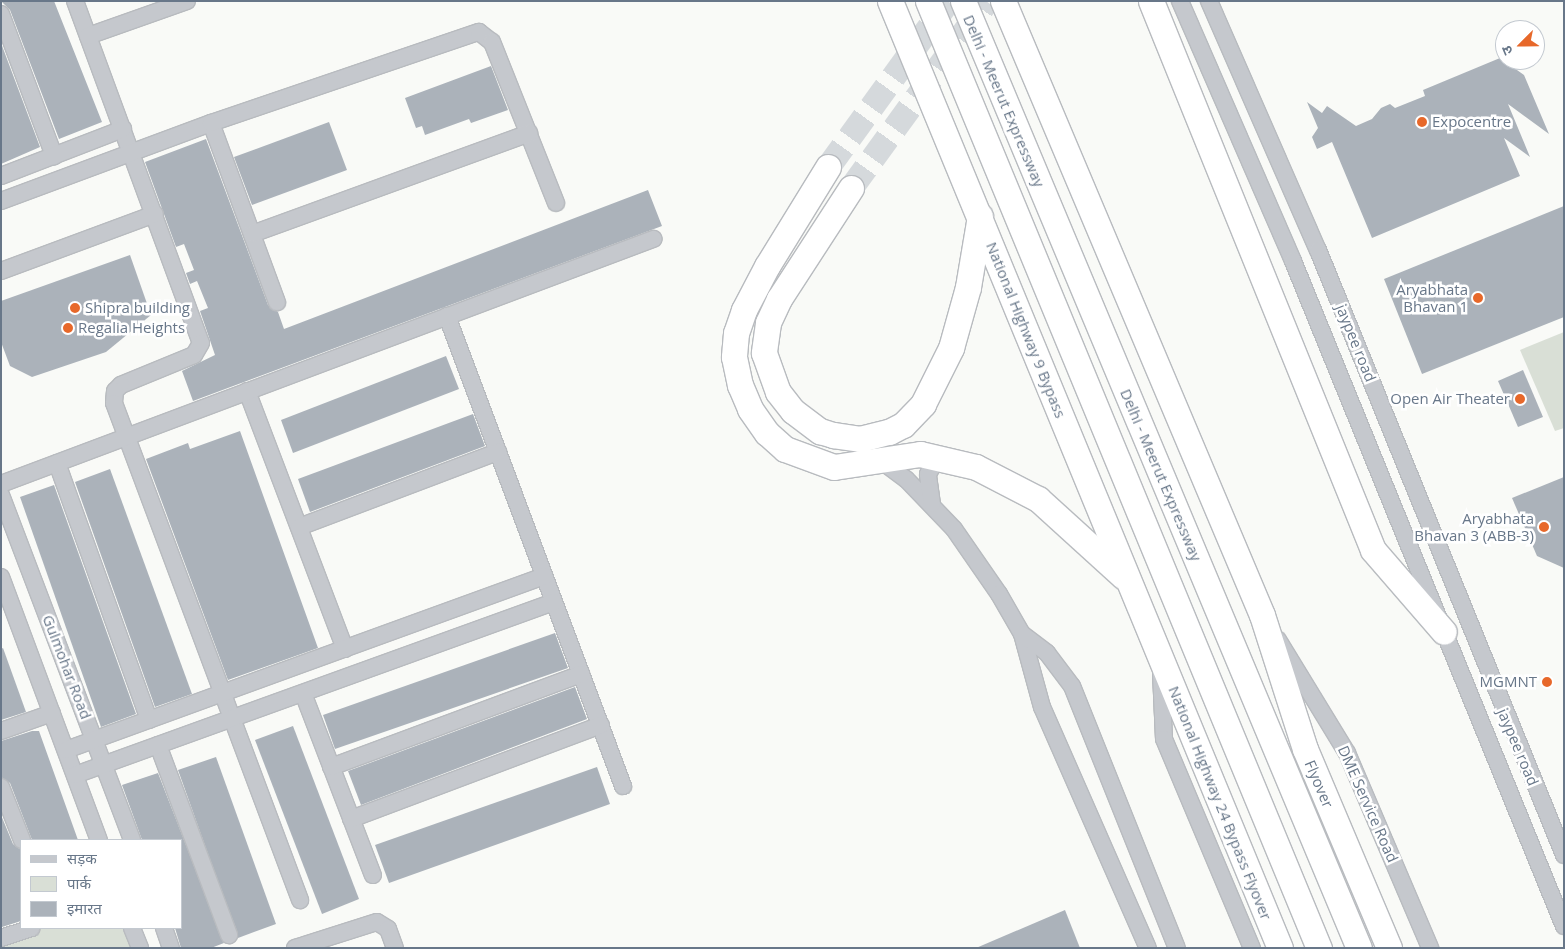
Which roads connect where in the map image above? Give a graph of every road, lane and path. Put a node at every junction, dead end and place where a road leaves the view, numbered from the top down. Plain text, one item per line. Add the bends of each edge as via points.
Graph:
1 (75, 1) edge
2 (187, 1) edge
3 (890, 1) edge
4 (928, 1) edge
5 (963, 1) edge
6 (1004, 1) edge
7 (1151, 1) edge
8 (1180, 1) edge
9 (1209, 1) edge
10 (1, 14) edge
11 (88, 36) junction
12 (211, 123) junction
13 (123, 129) junction
14 (529, 133) junction
15 (132, 153) junction
16 (54, 156) junction
17 (828, 168) tunnel mouth
18 (1, 176) edge
19 (851, 188) tunnel mouth
20 (1, 201) edge
21 (556, 203) dead end
22 (155, 214) junction
23 (980, 216) junction
24 (252, 234) junction
25 (653, 239) dead end
26 (1318, 250) junction
27 (1293, 261) junction
28 (1, 271) edge
29 (277, 302) dead end
30 (447, 316) junction
31 (247, 391) junction
32 (126, 437) junction
33 (498, 452) junction
34 (938, 457) junction
35 (879, 459) junction
36 (57, 463) junction
37 (2, 485) edge
38 (932, 504) junction
39 (299, 527) junction
40 (544, 576) junction
41 (1, 577) edge
42 (1128, 581) junction
43 (554, 602) junction
44 (1262, 615) junction
45 (1444, 632) junction
46 (1022, 634) junction
47 (345, 649) junction
48 (1160, 658) junction
49 (581, 674) junction
50 (1494, 687) junction
51 (222, 693) junction
52 (303, 693) junction
53 (1470, 698) junction
54 (52, 713) junction
55 (232, 719) junction
56 (149, 720) junction
57 (600, 726) junction
58 (1, 731) edge
59 (95, 740) junction
60 (158, 745) junction
61 (66, 750) junction
62 (104, 765) junction
63 (331, 767) junction
64 (75, 775) junction
65 (623, 786) dead end
66 (1, 787) edge
67 (352, 819) junction
68 (22, 839) edge
69 (99, 839) edge
70 (132, 839) edge
71 (1564, 855) edge
72 (373, 875) dead end
73 (300, 900) dead end
74 (1564, 926) edge
75 (28, 929) edge
76 (132, 929) edge
77 (164, 929) edge
78 (229, 935) dead end
79 (1, 938) edge
80 (140, 948) edge
81 (171, 948) edge
82 (295, 948) edge
83 (395, 948) edge
84 (1148, 948) edge
85 (1178, 948) edge
86 (1252, 948) edge
87 (1280, 948) edge
88 (1319, 948) edge
89 (1359, 948) edge
90 (1389, 948) edge
91 (1430, 948) edge

1 - 11 street
2 - 11 street
3 - 23 highway, National Highway 9 Bypass
4 - 88 highway, Delhi - Meerut Expressway
5 - 89 highway, Delhi - Meerut Expressway
6 - 44 highway, Flyover
7 - 45 highway via 1373,550
8 - 27 street
9 - 26 street, jaypee road
10 - 16 street
11 - 13 street
12 - 14 street via 479,32 492,42
12 - 15 street
12 - 24 street
13 - 15 street
13 - 16 street
14 - 21 street
14 - 24 street
15 - 20 street
15 - 22 street
16 - 18 street
17 - 35 highway via 767,266 744,310 734,357 750,409 767,433 785,449 834,466
19 - 23 highway via 779,298 768,323 764,354 778,392 793,411 820,431 833,435 860,439 889,432 903,425 923,404 951,348 968,287
22 - 28 street
22 - 32 street via 201,343 194,355 121,385 115,391 114,403
23 - 42 highway, National Highway 9 Bypass
24 - 29 street
25 - 30 street
26 - 27 street
26 - 50 street, jaypee road
27 - 45 street
30 - 31 street
30 - 33 street
31 - 32 street
31 - 39 street
32 - 36 street
32 - 51 street
33 - 39 street
33 - 40 street
34 - 35 highway via 904,454
34 - 38 street via 928,474
34 - 42 highway via 976,467 1038,499
35 - 38 street
36 - 37 street
36 - 56 street
37 - 59 street, Gulmohar Road
38 - 46 street via 976,559
39 - 47 street
40 - 43 street
40 - 47 street
41 - 54 street, Gulmohar Road
42 - 48 highway, National Highway 9 Bypass
43 - 49 street
43 - 52 street
44 - 90 highway, Flyover via 1305,749
44 - 91 street, DME Service Road via 1347,753
45 - 53 street
46 - 84 street via 1042,707
46 - 85 street via 1047,653 1072,686
47 - 51 street
48 - 86 street via 1164,739
48 - 87 highway, National Highway 24 Bypass Flyover
49 - 57 street
49 - 63 street
50 - 53 street
50 - 71 street, jaypee road
51 - 55 street
51 - 56 street
52 - 55 street
52 - 63 street
53 - 74 street
54 - 58 street
54 - 61 street, Gulmohar Road
55 - 60 street
55 - 73 street
56 - 59 street
57 - 65 street
57 - 67 street
59 - 61 street
59 - 62 street, Gulmohar Road
60 - 62 street
60 - 78 street
61 - 64 street, Gulmohar Road
62 - 64 street
62 - 70 street, Gulmohar Road
63 - 67 street
64 - 69 street, Gulmohar Road
66 - 68 street
67 - 72 street
75 - 79 street
76 - 80 street
77 - 81 street
82 - 83 street via 378,922 385,925

